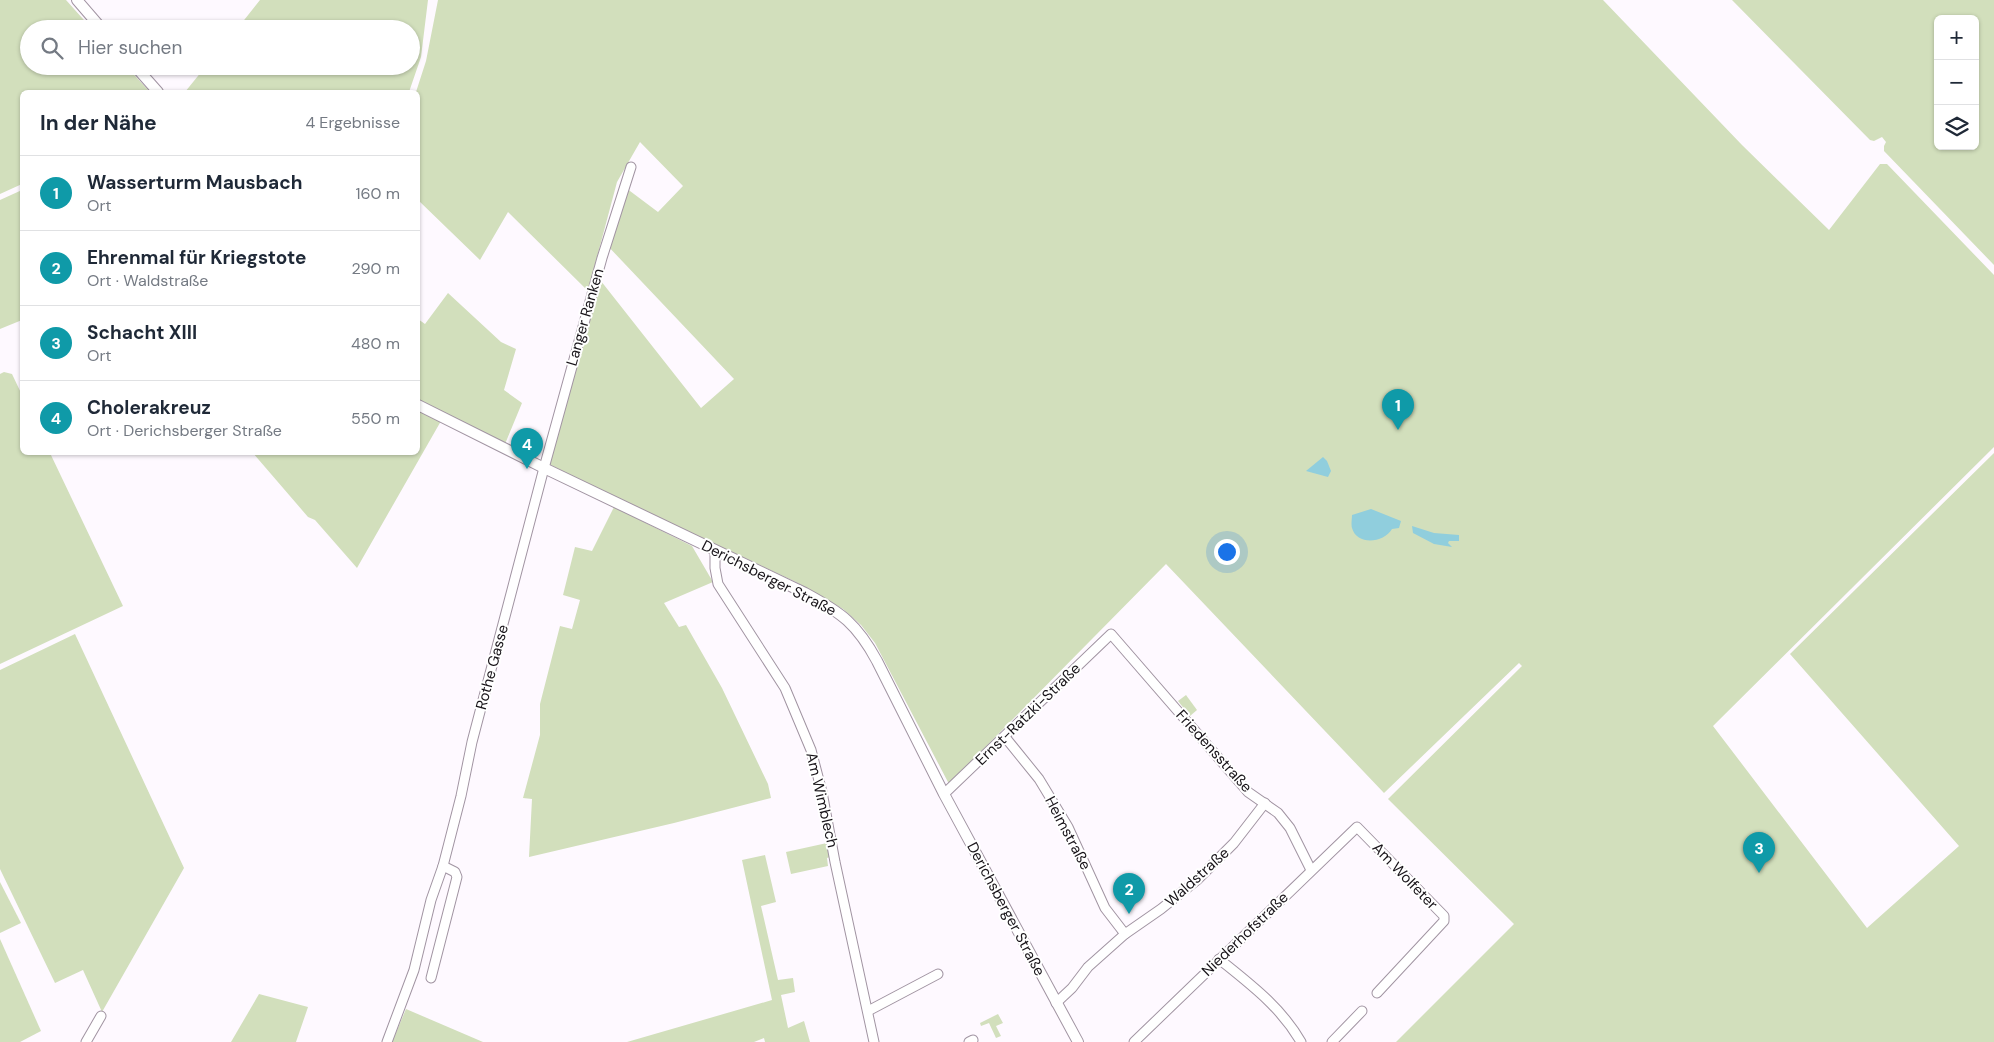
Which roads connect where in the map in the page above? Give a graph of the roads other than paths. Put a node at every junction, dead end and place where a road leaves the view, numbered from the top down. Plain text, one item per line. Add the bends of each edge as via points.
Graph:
1 (77, 0) edge
2 (94, 20) edge
3 (143, 75) edge
4 (156, 90) edge
5 (631, 167) dead end
6 (420, 406) edge
7 (544, 468) junction
8 (715, 550) junction
9 (1111, 634) joint
10 (1005, 737) junction
11 (944, 794) junction
12 (1265, 803) junction
13 (1357, 827) joint
14 (442, 866) junction
15 (1310, 870) junction
16 (1125, 934) junction
17 (1219, 959) junction
18 (938, 974) dead end
19 (432, 978) dead end
20 (1377, 993) dead end
21 (1056, 1003) junction
22 (868, 1011) junction
23 (1362, 1011) dead end
24 (101, 1016) dead end
25 (86, 1042) edge
26 (387, 1042) edge
27 (874, 1042) edge
28 (1078, 1042) edge
29 (1134, 1042) edge
30 (1301, 1042) edge
31 (1332, 1042) edge

1 - 2 street
3 - 4 street
5 - 7 street, Langer Ranken via 602,258
6 - 7 street, Derichsberger Straße
7 - 8 street, Derichsberger Straße
7 - 14 street, Rothe Gasse
8 - 11 street, Derichsberger Straße via 825,604 855,626 877,661
8 - 22 street, Am Wimblech via 718,584 785,688 811,750
9 - 10 street, Ernst-Ratzki-Straße
9 - 12 street, Friedensstraße via 1248,792
10 - 11 street, Ernst-Ratzki-Straße
10 - 16 street, Heimstraße via 1049,795 1068,827 1105,908
11 - 21 street, Derichsberger Straße
12 - 15 street, Friedensstraße via 1290,828
12 - 16 street, Waldstraße via 1234,844 1197,880
13 - 15 street, Niederhofstraße
13 - 20 street, Am Wolfeter via 1444,916 1444,921
14 - 19 street via 455,872 457,877
14 - 26 street, Rothe Gasse via 414,970
15 - 17 street, Niederhofstraße
16 - 21 street, Waldstraße via 1088,967
17 - 29 street, Niederhofstraße
17 - 30 street via 1270,1002
18 - 22 street
21 - 28 street, Derichsberger Straße
22 - 27 street, Am Wimblech
23 - 31 street
24 - 25 street

